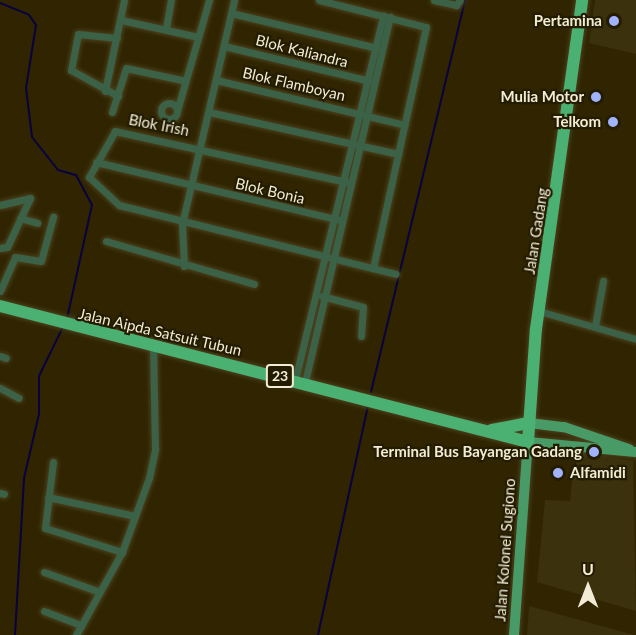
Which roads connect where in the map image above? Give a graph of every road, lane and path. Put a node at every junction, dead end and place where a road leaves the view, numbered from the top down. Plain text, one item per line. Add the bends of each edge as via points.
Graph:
1 (124, 0) edge
2 (171, 0) edge
3 (209, 0) edge
4 (234, 0) edge
5 (319, 0) edge
6 (434, 0) edge
7 (460, 0) edge
8 (582, 0) edge
9 (231, 13) junction
10 (387, 16) junction
11 (121, 20) junction
12 (166, 28) junction
13 (198, 36) junction
14 (117, 38) junction
15 (224, 46) junction
16 (379, 48) junction
17 (111, 66) junction
18 (126, 68) junction
19 (216, 80) junction
20 (186, 81) junction
21 (370, 81) junction
22 (105, 91) junction
23 (182, 94) junction
24 (118, 96) junction
25 (169, 103) junction
26 (177, 111) junction
27 (111, 112) dead end
28 (209, 112) junction
29 (363, 115) junction
30 (405, 125) junction
31 (356, 146) junction
32 (200, 147) junction
33 (398, 154) junction
34 (96, 162) junction
35 (348, 182) junction
36 (191, 186) junction
37 (0, 205) edge
38 (53, 217) dead end
39 (20, 218) junction
40 (339, 220) junction
41 (36, 223) dead end
42 (182, 224) junction
43 (106, 241) dead end
44 (0, 248) edge
45 (331, 257) junction
46 (184, 266) junction
47 (373, 268) junction
48 (396, 274) dead end
49 (603, 281) dead end
50 (254, 284) dead end
51 (0, 291) edge
52 (321, 296) junction
53 (0, 306) edge
54 (539, 311) junction
55 (595, 326) junction
56 (361, 336) dead end
57 (636, 339) edge
58 (153, 345) junction
59 (300, 381) junction
60 (0, 388) edge
61 (19, 398) dead end
62 (529, 423) junction
63 (488, 430) junction
64 (528, 442) junction
65 (635, 451) edge
66 (53, 462) dead end
67 (526, 467) joint
68 (48, 498) junction
69 (135, 516) junction
70 (122, 552) junction
71 (44, 572) dead end
72 (100, 592) junction
73 (44, 611) dead end
74 (81, 625) junction
75 (76, 635) edge
76 (514, 635) edge

1 - 11 street
2 - 12 street
3 - 13 street
4 - 9 street
5 - 10 street
6 - 7 street via 456,5
8 - 54 highway, Jalan Gadang
9 - 15 street
9 - 16 street
10 - 16 street
10 - 30 street via 426,30
11 - 12 street
11 - 14 street
12 - 13 street
13 - 20 street
14 - 17 street
14 - 22 street via 77,36 72,73
15 - 19 street
15 - 21 street, Blok Kaliandra
16 - 21 street
17 - 18 street
17 - 22 street
18 - 20 street
18 - 24 street
19 - 28 street
19 - 29 street, Blok Flamboyan
20 - 23 street
21 - 29 street
22 - 24 street
23 - 25 street
23 - 26 street
24 - 27 street
25 - 26 street
25 - 26 street via 161,109 163,117 171,119
28 - 31 street
28 - 32 street
29 - 30 street, Blok Flamboyan
29 - 31 street
30 - 33 street
31 - 33 street
31 - 35 street
32 - 34 street, Blok Irish via 114,131
32 - 35 street
32 - 36 street
33 - 47 street
34 - 36 street, Blok Bonia
34 - 42 street via 90,179 119,205
35 - 40 street
36 - 40 street, Blok Bonia
36 - 42 street
37 - 39 street via 29,195
38 - 51 street via 41,261 15,257
39 - 41 street
39 - 44 street via 7,247
40 - 45 street
42 - 45 street
42 - 46 street
43 - 46 street
45 - 47 street
45 - 52 street
46 - 50 street
47 - 48 street
49 - 55 street
52 - 56 street via 363,307
52 - 59 street
53 - 58 highway, Jalan Aipda Satsuit Tubun / 23
54 - 55 street
54 - 62 highway, Jalan Gadang
55 - 57 street
58 - 59 highway, Jalan Aipda Satsuit Tubun / 23
58 - 69 street via 156,449
59 - 63 highway, Jalan Aipda Satsuit Tubun / 23
60 - 61 street
62 - 63 highway, Jalan Aipda Satsuit Tubun / 23
62 - 64 highway, Jalan Gadang
62 - 65 main road via 573,429
63 - 64 highway, Jalan Aipda Satsuit Tubun / 23
64 - 65 main road
64 - 67 main road, Jalan Gadang
66 - 68 street
67 - 76 main road, Jalan Kolonel Sugiono
68 - 69 street
68 - 70 street via 44,519 48,531
69 - 70 street
70 - 72 street
71 - 72 street
72 - 74 street
73 - 74 street
74 - 75 street

